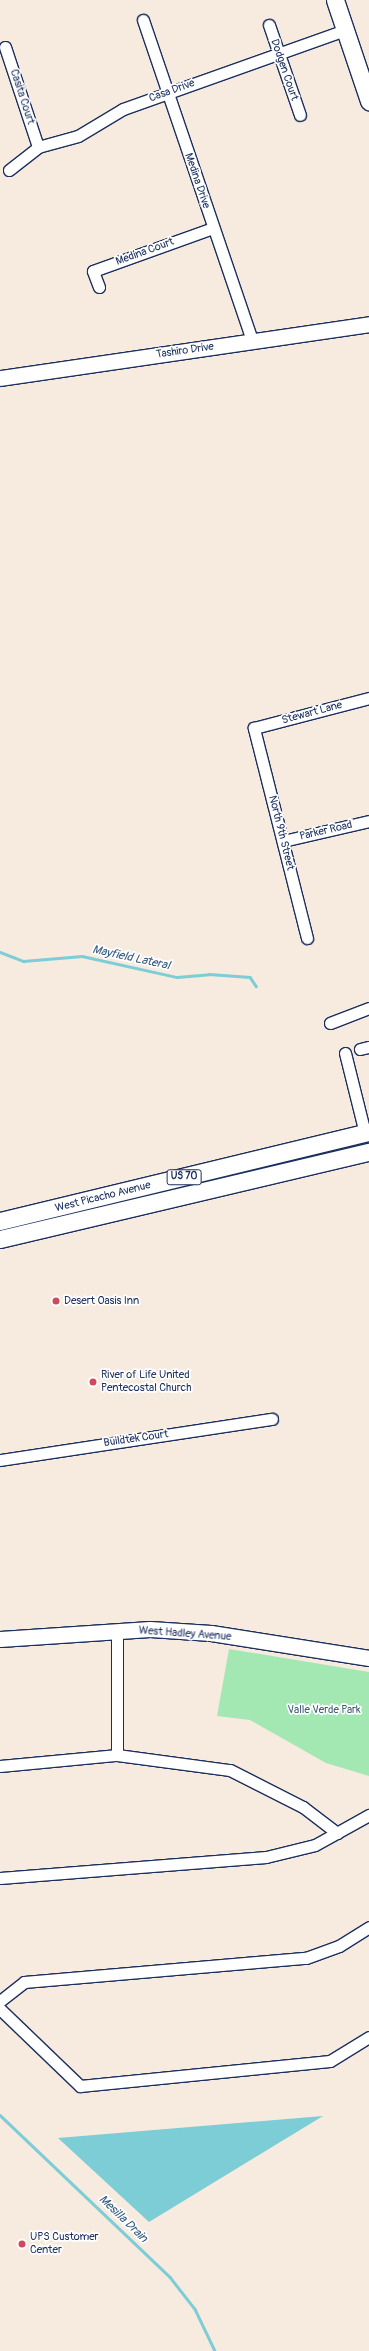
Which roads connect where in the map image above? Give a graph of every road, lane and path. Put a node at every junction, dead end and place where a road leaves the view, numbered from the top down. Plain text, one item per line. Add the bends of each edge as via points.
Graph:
1 (335, 0) edge
2 (143, 20) dead end
3 (268, 25) dead end
4 (345, 30) junction
5 (5, 47) dead end
6 (279, 55) junction
7 (366, 79) edge
8 (167, 92) junction
9 (369, 101) edge
10 (300, 115) dead end
11 (38, 147) junction
12 (9, 170) dead end
13 (213, 228) junction
14 (99, 287) dead end
15 (369, 324) edge
16 (252, 341) junction
17 (0, 378) edge
18 (369, 698) edge
19 (254, 728) joint
20 (369, 821) edge
21 (283, 841) junction
22 (307, 938) dead end
23 (369, 1008) edge
24 (330, 1023) dead end
25 (345, 1053) dead end
26 (367, 1133) edge
27 (369, 1152) edge
28 (0, 1222) edge
29 (0, 1239) edge
30 (272, 1419) dead end
31 (0, 1460) edge
32 (117, 1631) junction
33 (0, 1639) edge
34 (369, 1658) edge
35 (117, 1755) junction
36 (0, 1766) edge
37 (369, 1815) edge
38 (337, 1833) junction
39 (0, 1878) edge
40 (369, 1927) edge
41 (0, 2001) edge
42 (0, 2009) edge
43 (369, 2037) edge

1 - 4 main road
2 - 8 street, Medina Drive
3 - 6 street, Dodgen Court
4 - 6 street, Casa Drive
4 - 7 main road
5 - 11 street, Casita Court
6 - 8 street, Casa Drive
6 - 10 street, Dodgen Court
7 - 9 main road
8 - 11 street, Casa Drive via 123,110 78,136
8 - 13 street, Medina Drive
11 - 12 street, Casa Drive
13 - 14 street, Medina Court via 93,271
13 - 16 street, Medina Drive
15 - 16 street, Tashiro Drive
16 - 17 street, Tashiro Drive
18 - 19 street, Stewart Lane
19 - 21 street, North 9th Street
20 - 21 street, Parker Road
21 - 22 street, North 9th Street
23 - 24 street
25 - 26 street
26 - 28 main road, West Picacho Avenue / US 70
27 - 29 main road, West Picacho Avenue / US 70
30 - 31 street, Buildtek Court
32 - 33 street, West Hadley Avenue
32 - 34 street, West Hadley Avenue via 150,1629 211,1633
32 - 35 street
35 - 36 street
35 - 38 street via 230,1770 304,1807
37 - 38 street
38 - 39 street via 315,1845 266,1857
40 - 41 street via 339,1946 306,1958 24,1982
42 - 43 street via 80,2086 330,2061

